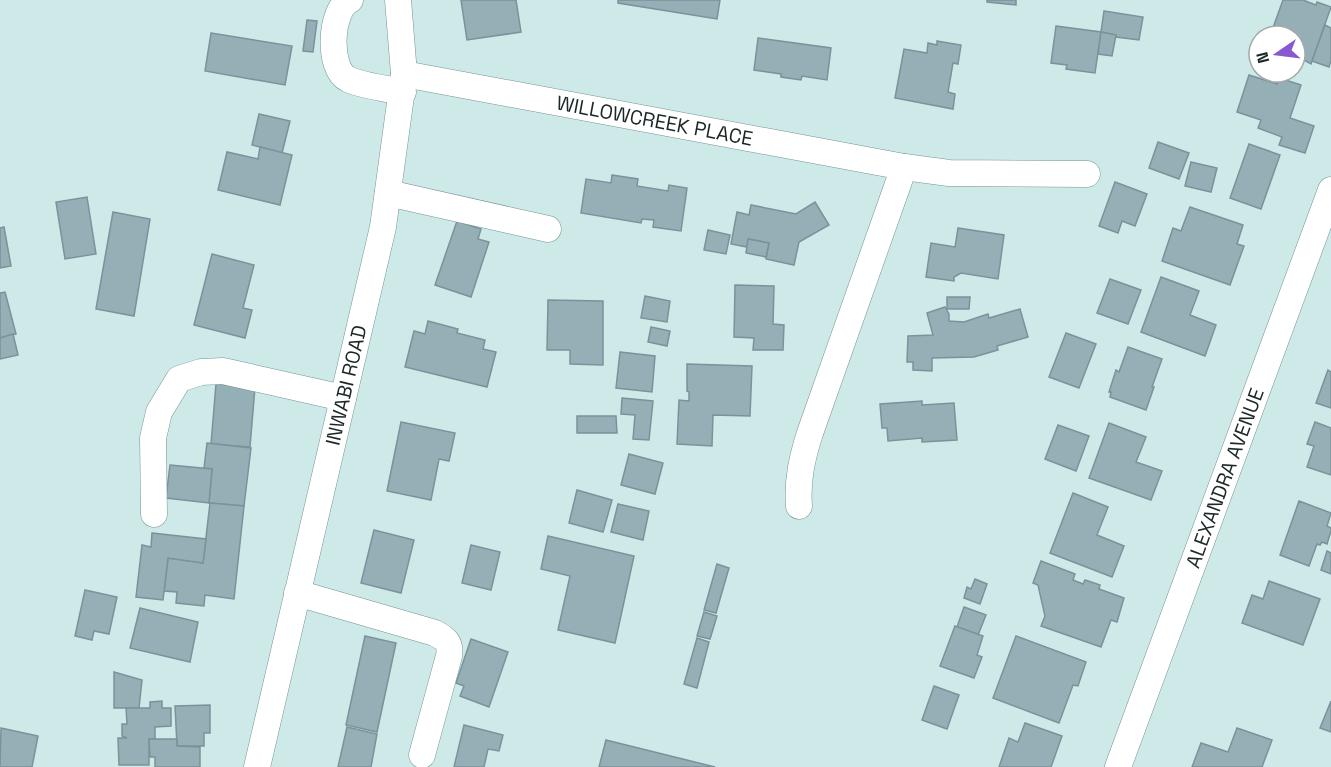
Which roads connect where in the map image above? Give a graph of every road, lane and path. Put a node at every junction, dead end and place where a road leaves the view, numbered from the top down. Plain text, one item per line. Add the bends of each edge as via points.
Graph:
1 (350, 0) edge
2 (398, 0) edge
3 (403, 83) junction
4 (904, 167) junction
5 (1087, 174) dead end
6 (1331, 190) edge
7 (388, 193) junction
8 (548, 229) dead end
9 (343, 398) junction
10 (799, 506) dead end
11 (154, 514) dead end
12 (297, 593) junction
13 (422, 755) dead end
14 (256, 767) edge
15 (1118, 767) edge

1 - 3 street, WILLOWCREEK PLACE via 339,13 334,31 338,71 348,79
2 - 3 street, INWABI ROAD
3 - 4 street, WILLOWCREEK PLACE
3 - 7 street, INWABI ROAD
4 - 5 street, WILLOWCREEK PLACE via 949,173
4 - 10 street via 810,433 801,464
6 - 15 street, ALEXANDRA AVENUE
7 - 8 street
7 - 9 street, INWABI ROAD
9 - 11 street via 223,371 179,379 159,412 153,438
9 - 12 street, INWABI ROAD
12 - 13 street via 435,633 447,640 449,656
12 - 14 street, INWABI ROAD

